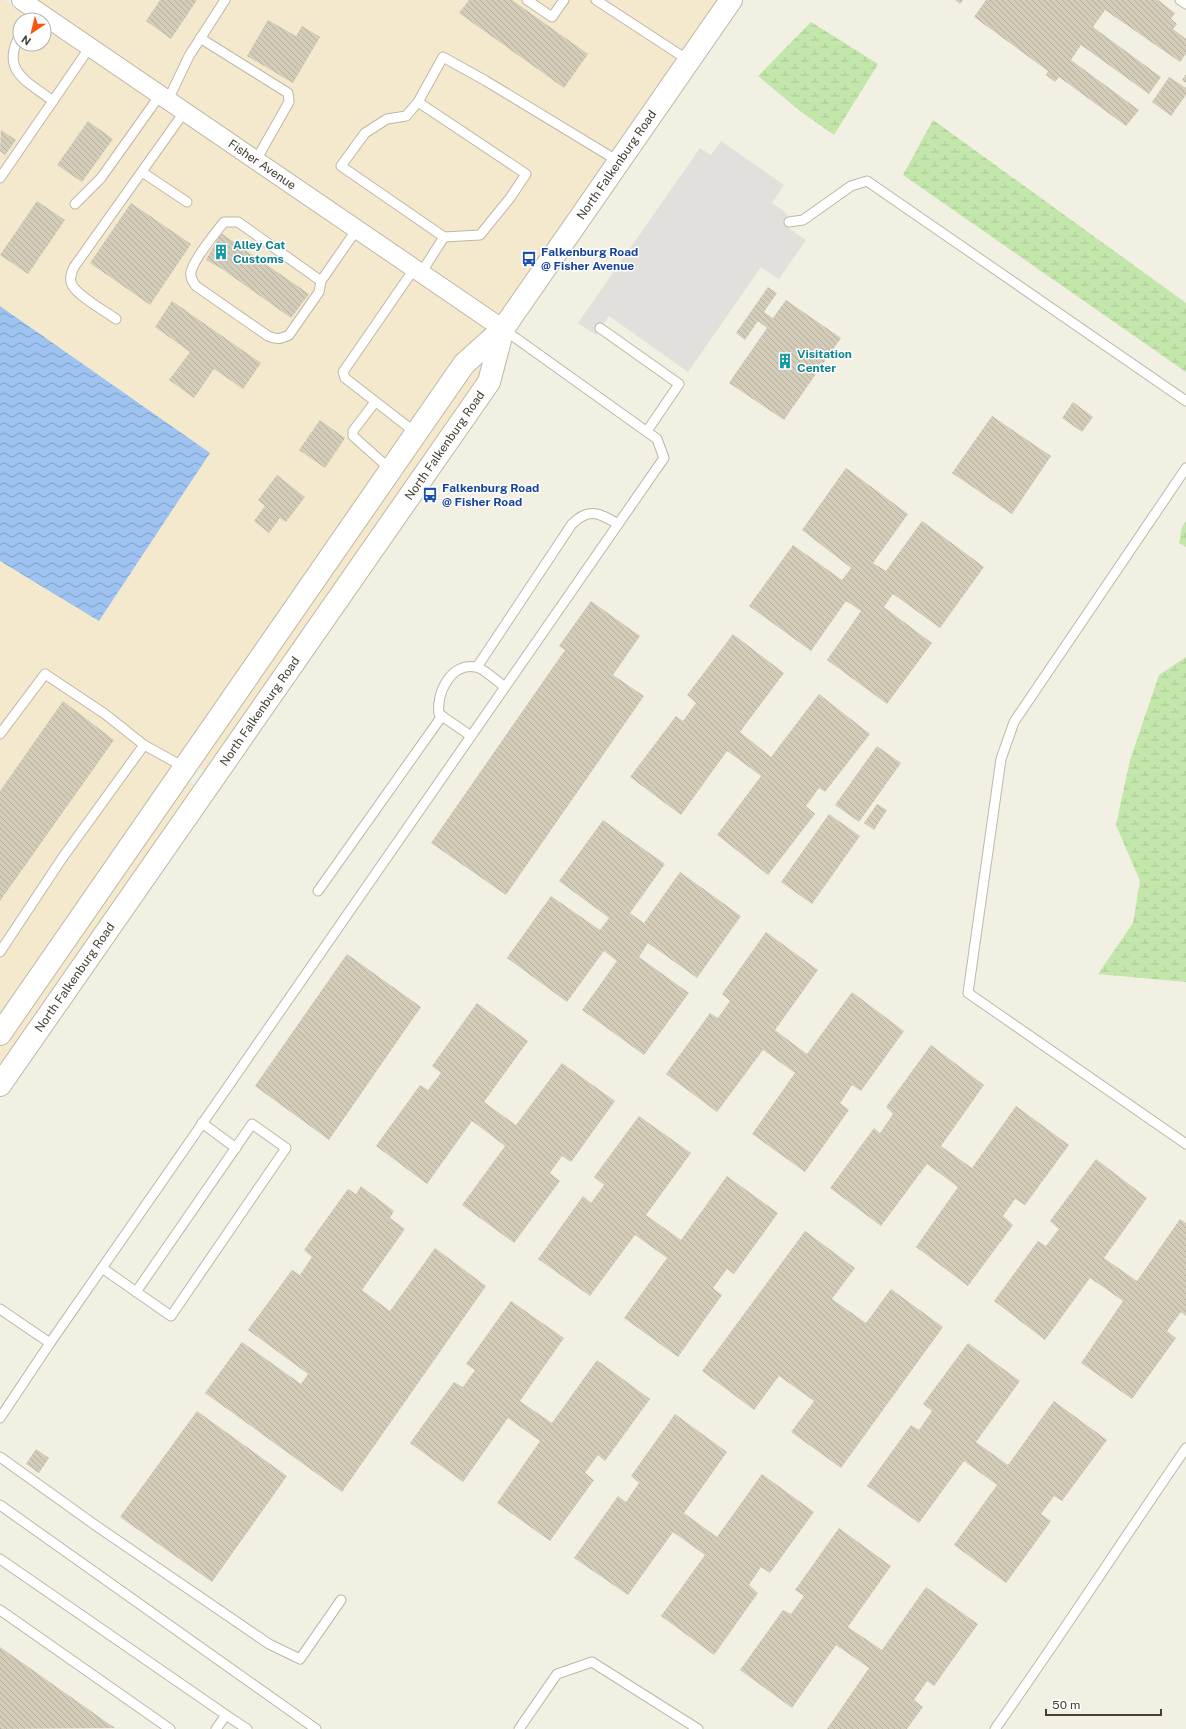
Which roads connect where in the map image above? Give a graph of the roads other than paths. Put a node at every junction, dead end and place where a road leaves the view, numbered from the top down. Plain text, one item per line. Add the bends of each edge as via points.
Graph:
1 (21, 0) edge
2 (225, 0) edge
3 (527, 0) edge
4 (564, 0) edge
5 (596, 0) edge
6 (731, 0) edge
7 (1180, 0) edge
8 (1186, 4) edge
9 (31, 12) edge
10 (52, 26) edge
11 (200, 38) junction
12 (90, 47) junction
13 (12, 51) edge
14 (688, 60) junction
15 (164, 97) junction
16 (54, 101) junction
17 (418, 102) junction
18 (185, 112) junction
19 (256, 160) junction
20 (618, 162) junction
21 (142, 172) junction
22 (0, 178) edge
23 (187, 202) dead end
24 (74, 204) dead end
25 (789, 222) dead end
26 (357, 229) junction
27 (444, 237) junction
28 (418, 271) junction
29 (321, 281) junction
30 (116, 319) dead end
31 (600, 328) dead end
32 (503, 329) junction
33 (1186, 401) edge
34 (375, 402) junction
35 (646, 431) junction
36 (416, 433) junction
37 (1186, 468) edge
38 (391, 470) junction
39 (618, 524) junction
40 (477, 667) junction
41 (505, 687) junction
42 (442, 716) junction
43 (0, 734) edge
44 (470, 736) junction
45 (144, 745) junction
46 (185, 767) junction
47 (209, 784) junction
48 (318, 891) dead end
49 (0, 952) edge
50 (0, 1034) edge
51 (0, 1085) edge
52 (202, 1123) junction
53 (1186, 1144) edge
54 (236, 1148) junction
55 (102, 1268) junction
56 (136, 1292) junction
57 (0, 1309) edge
58 (50, 1343) junction
59 (0, 1418) edge
60 (1186, 1448) edge
61 (0, 1457) edge
62 (0, 1505) edge
63 (0, 1559) edge
64 (340, 1600) dead end
65 (0, 1610) edge
66 (226, 1715) junction
67 (170, 1729) edge
68 (216, 1729) edge
69 (247, 1729) edge
70 (316, 1729) edge
71 (519, 1729) edge
72 (698, 1729) edge
73 (994, 1729) edge

1 - 9 street, Fisher Avenue
2 - 11 lane
3 - 4 lane via 552,17
5 - 14 lane
6 - 14 street, North Falkenburg Road
7 - 8 lane
10 - 12 street, Fisher Avenue
11 - 15 lane
11 - 19 lane via 288,93 289,102
12 - 15 street, Fisher Avenue
12 - 16 lane
13 - 16 lane via 10,60 15,72
14 - 20 street, North Falkenburg Road
15 - 18 street, Fisher Avenue
15 - 24 lane via 101,178
16 - 22 lane
17 - 20 lane via 443,57
17 - 27 lane via 406,116 387,119 365,133 341,166
17 - 27 lane via 526,174 480,235
18 - 19 street, Fisher Avenue
18 - 21 lane
19 - 26 street, Fisher Avenue
20 - 32 street, North Falkenburg Road
21 - 23 lane
21 - 30 lane via 70,276 72,285 79,293
25 - 33 lane via 803,220 851,186 867,181
26 - 28 street, Fisher Avenue
26 - 29 lane
27 - 28 lane
28 - 32 street, Fisher Avenue
28 - 34 lane via 343,372 345,378
29 - 29 lane via 319,292 289,335 275,340 196,286 191,280 190,273 219,228 224,222 230,221 238,222
31 - 35 lane via 679,384
32 - 35 lane
32 - 36 street, North Falkenburg Road via 464,364
32 - 47 street, North Falkenburg Road via 489,382
34 - 36 lane
34 - 38 lane via 353,431 353,436
35 - 39 lane via 657,439 664,458
36 - 38 street, North Falkenburg Road
37 - 53 lane via 1014,722 1001,759 968,993
38 - 46 street, North Falkenburg Road
39 - 40 lane via 600,514 589,513 579,516
39 - 41 lane
40 - 41 lane
40 - 42 lane via 466,667 456,671 446,682 440,693 438,706 439,714
41 - 44 lane
42 - 44 lane
42 - 48 lane
43 - 45 lane via 45,674 105,714
44 - 52 lane
45 - 46 lane
45 - 49 lane via 63,857
46 - 47 street
46 - 50 street, North Falkenburg Road
47 - 51 street, North Falkenburg Road
52 - 54 lane
52 - 55 lane
54 - 56 lane
54 - 56 lane via 252,1124 286,1148 171,1316
55 - 56 lane
55 - 58 lane
57 - 58 lane
58 - 59 lane
60 - 73 lane via 1044,1660
61 - 64 lane via 269,1644 300,1659
62 - 70 lane
63 - 66 lane
65 - 67 lane
66 - 68 lane
66 - 69 lane
71 - 72 lane via 557,1674 592,1662

